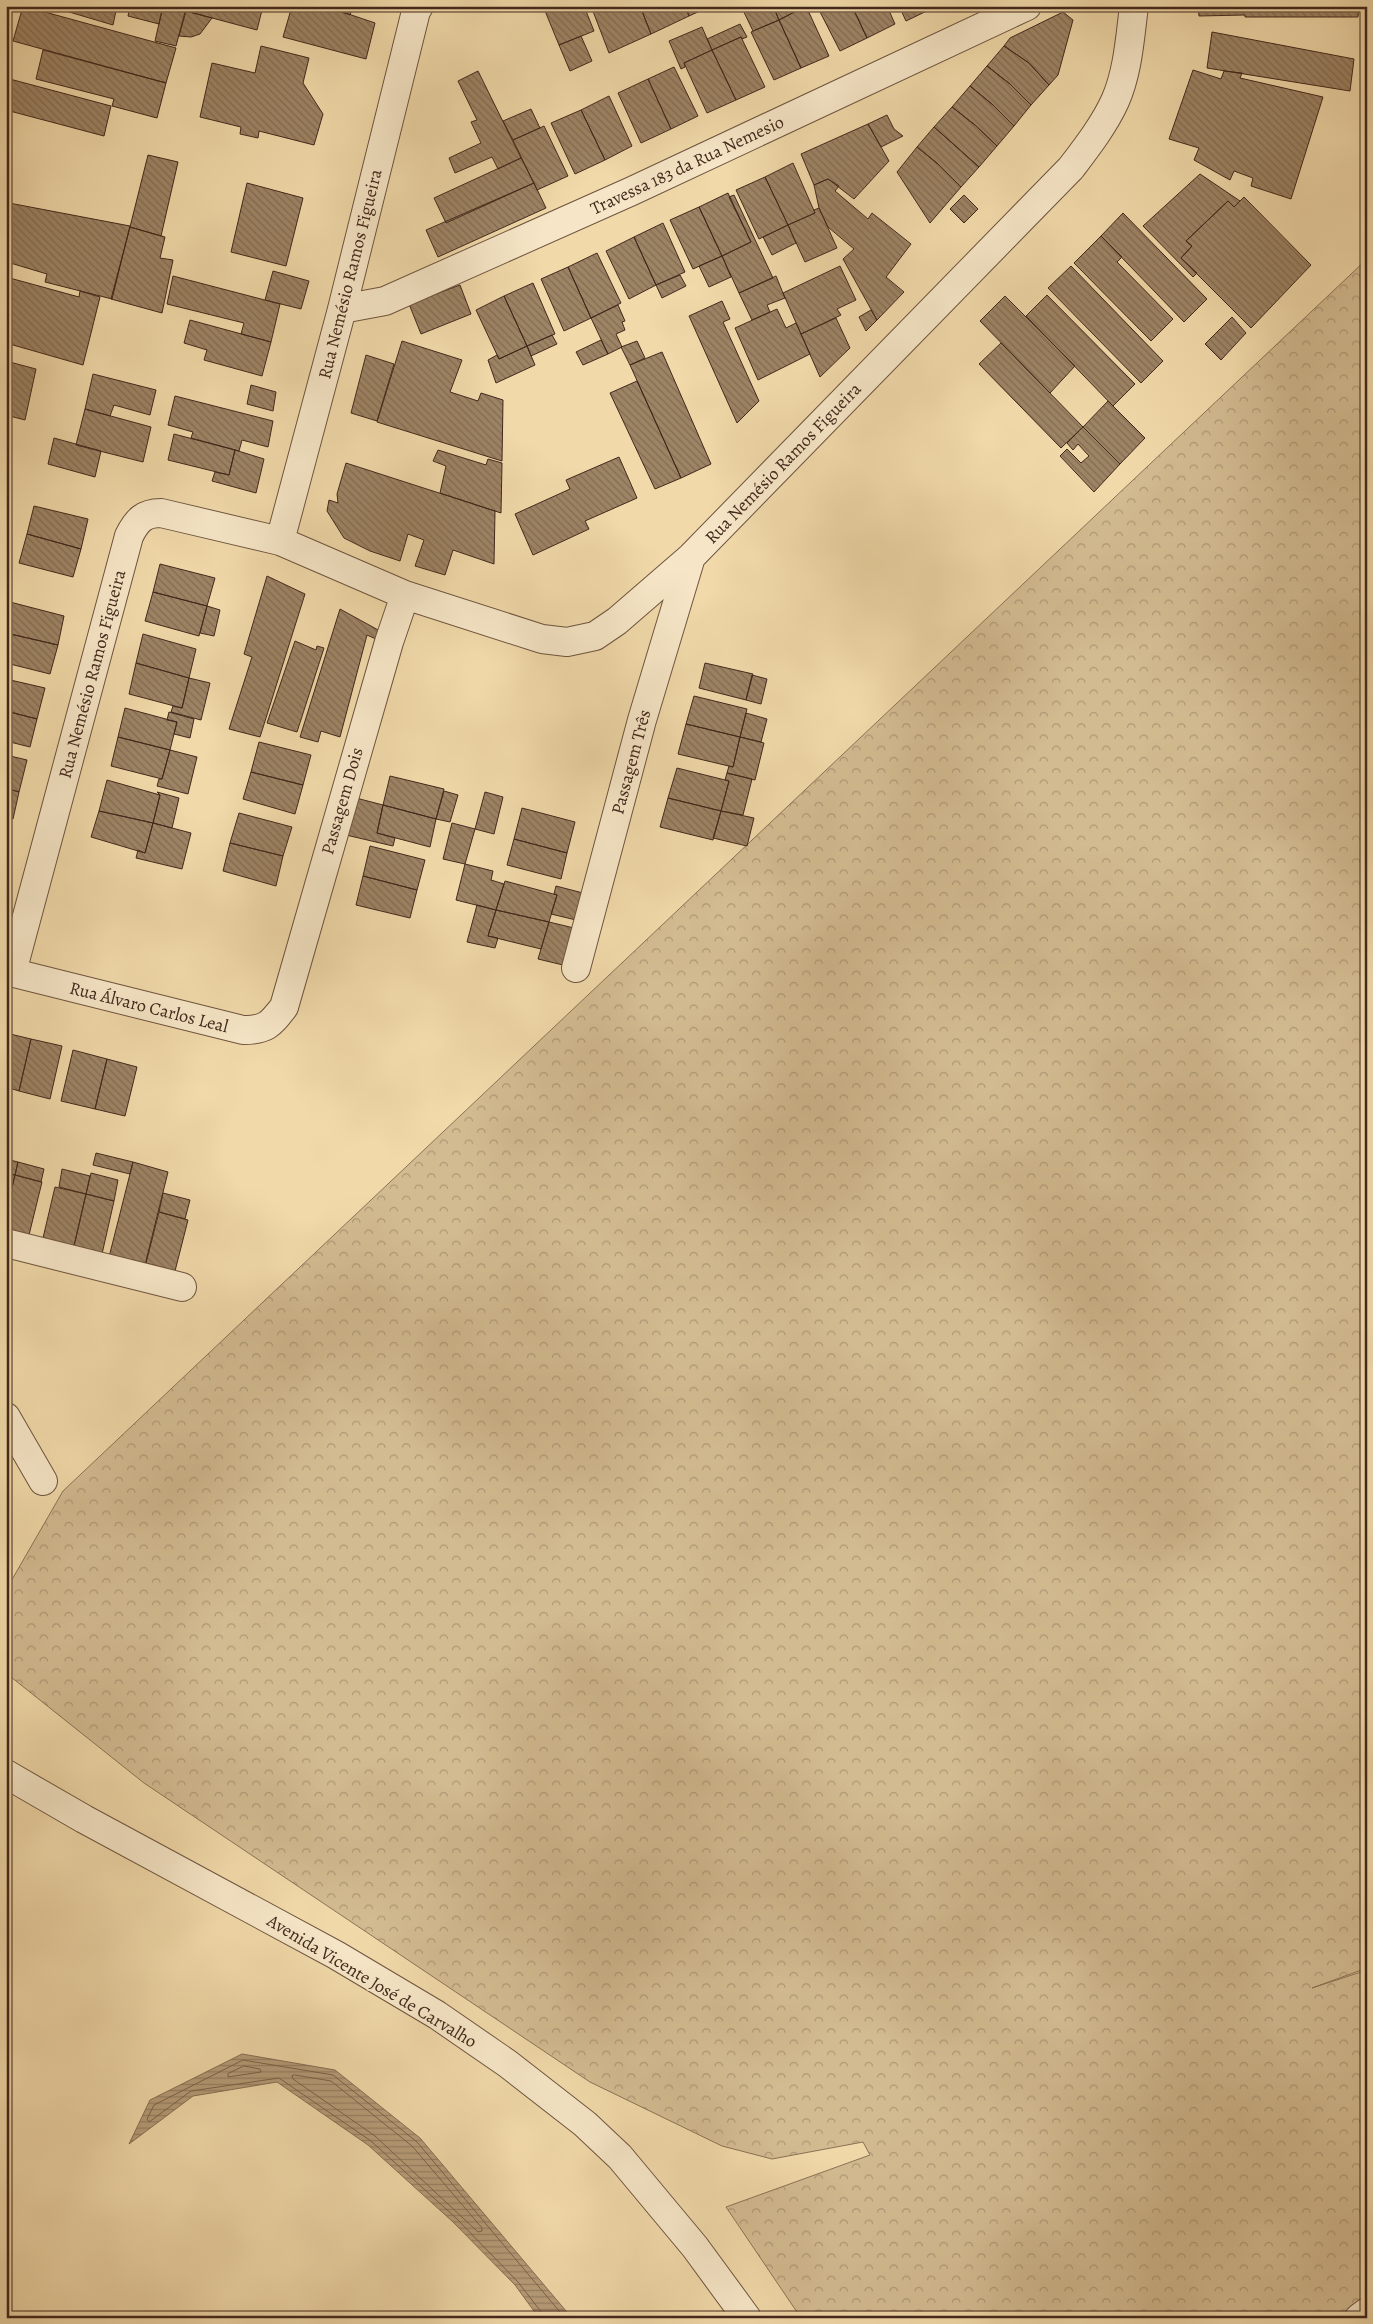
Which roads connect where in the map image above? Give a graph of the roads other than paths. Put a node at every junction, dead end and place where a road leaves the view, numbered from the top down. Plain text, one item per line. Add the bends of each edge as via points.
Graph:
1 (419, 6) edge
2 (1027, 6) edge
3 (1134, 6) edge
4 (342, 310) junction
5 (280, 541) junction
6 (691, 557) junction
7 (405, 595) junction
8 (576, 968) dead end
9 (9, 971) edge
10 (284, 1008) joint
11 (6, 1243) edge
12 (182, 1288) dead end
13 (6, 1417) edge
14 (42, 1481) dead end
15 (6, 1774) edge
16 (1367, 2312) edge
17 (747, 2318) edge
18 (1359, 2318) edge

1 - 4 street, Rua Nemésio Ramos Figueira
2 - 4 street, Travessa 183 da Rua Nemesio via 632,191 385,301
3 - 6 street, Rua Nemésio Ramos Figueira via 1127,61 1116,100 1070,168
4 - 5 street, Rua Nemésio Ramos Figueira
5 - 7 street, Rua Nemésio Ramos Figueira
5 - 9 street, Rua Nemésio Ramos Figueira via 161,513 150,513 135,524
6 - 7 street, Rua Nemésio Ramos Figueira via 617,621 595,636 567,642 542,639
6 - 8 street, Passagem Três via 642,720
7 - 10 street, Passagem Dois
9 - 10 street, Rua Álvaro Carlos Leal via 243,1030 261,1030
11 - 12 street
13 - 14 street
15 - 17 street, Avenida Vicente José de Carvalho via 336,1955 437,2015 508,2064 585,2124 620,2157 695,2247
16 - 18 street

